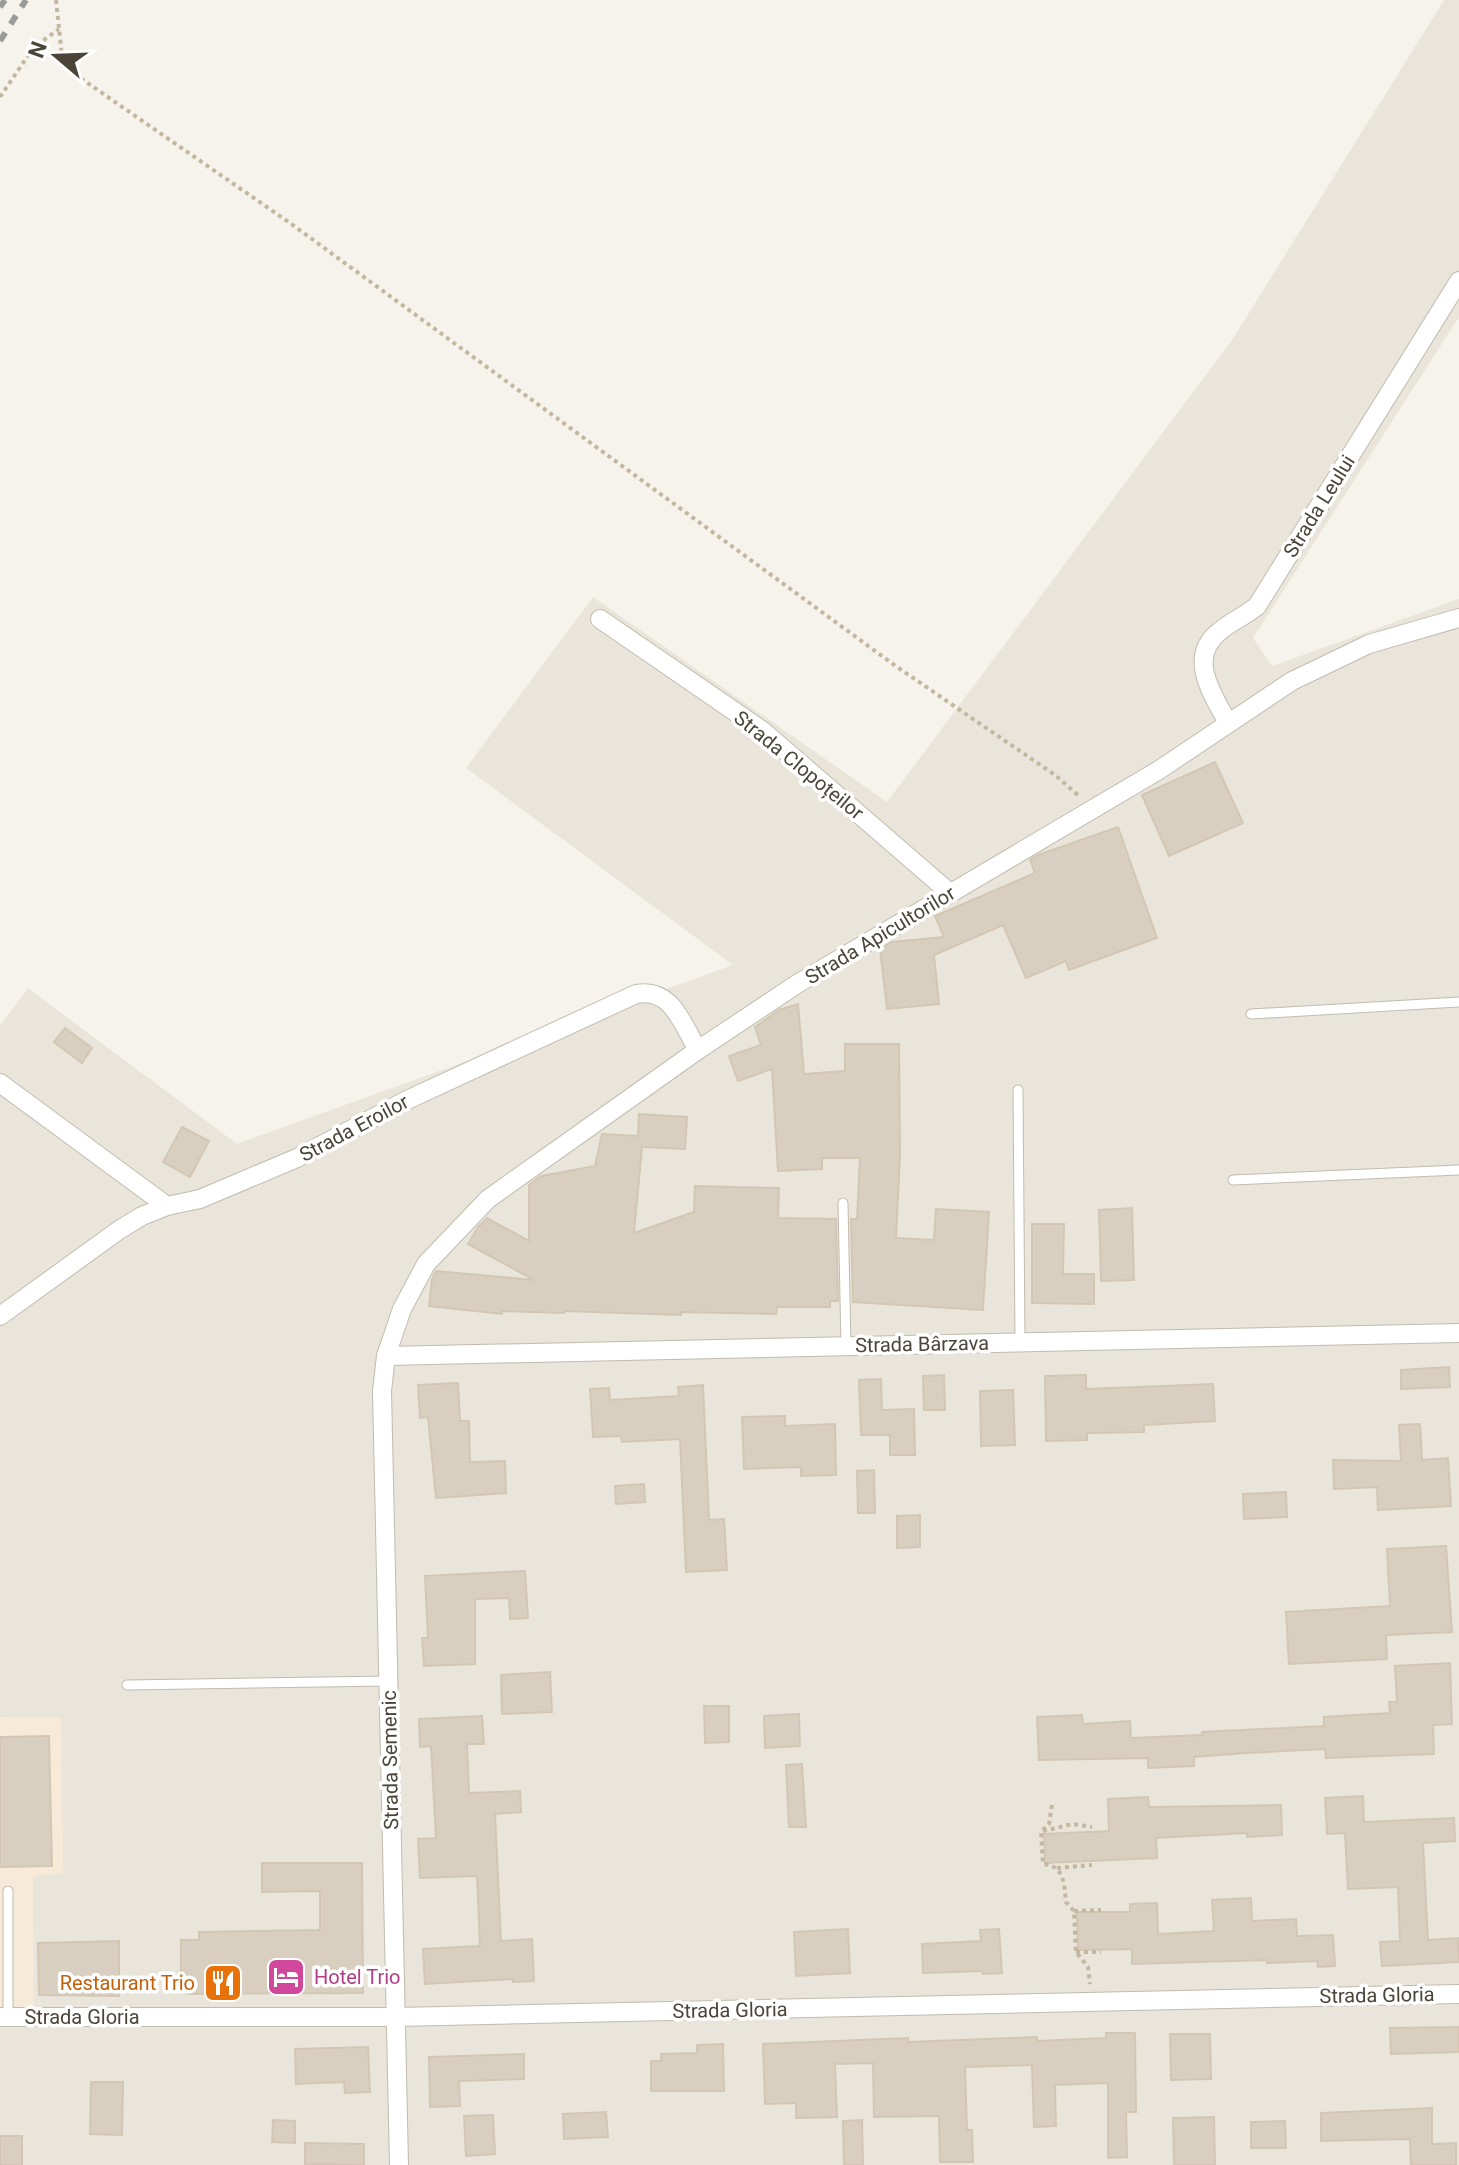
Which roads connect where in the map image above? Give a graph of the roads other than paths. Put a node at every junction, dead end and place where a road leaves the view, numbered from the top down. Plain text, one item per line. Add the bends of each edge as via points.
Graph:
1 (1459, 281) edge
2 (1459, 618) edge
3 (600, 619) dead end
4 (1228, 723) junction
5 (950, 893) junction
6 (1459, 1002) edge
7 (1251, 1014) dead end
8 (698, 1050) junction
9 (0, 1083) edge
10 (1018, 1090) dead end
11 (1459, 1170) edge
12 (1233, 1180) dead end
13 (843, 1203) dead end
14 (167, 1206) junction
15 (0, 1316) edge
16 (1459, 1333) edge
17 (1020, 1342) junction
18 (846, 1346) junction
19 (386, 1356) junction
20 (388, 1681) junction
21 (127, 1685) dead end
22 (8, 1891) dead end
23 (1459, 1994) edge
24 (4, 2017) edge
25 (396, 2017) junction
26 (399, 2165) edge

1 - 4 street, Strada Leului via 1257,606 1209,644 1203,676
2 - 4 street, Strada Apicultorilor via 1369,644 1292,681
3 - 5 street, Strada Clopoțeilor via 763,731
4 - 5 street, Strada Apicultorilor via 1159,770
5 - 8 street, Strada Apicultorilor
6 - 7 lane
8 - 14 street, Strada Eroilor via 668,1001 650,991 636,994 405,1101 297,1158 200,1199
8 - 19 street, Strada Apicultorilor via 488,1199 426,1264 402,1309
9 - 14 street
10 - 17 lane
11 - 12 lane
13 - 18 lane
14 - 15 street, Strada Eroilor via 119,1230
16 - 17 street, Strada Bârzava
17 - 18 street, Strada Bârzava
18 - 19 street, Strada Bârzava
19 - 20 street, Strada Semenic via 382,1391
20 - 21 lane
20 - 25 street, Strada Semenic
22 - 24 lane
23 - 25 street, Strada Gloria
24 - 25 street, Strada Gloria
25 - 26 street, Strada Semenic

